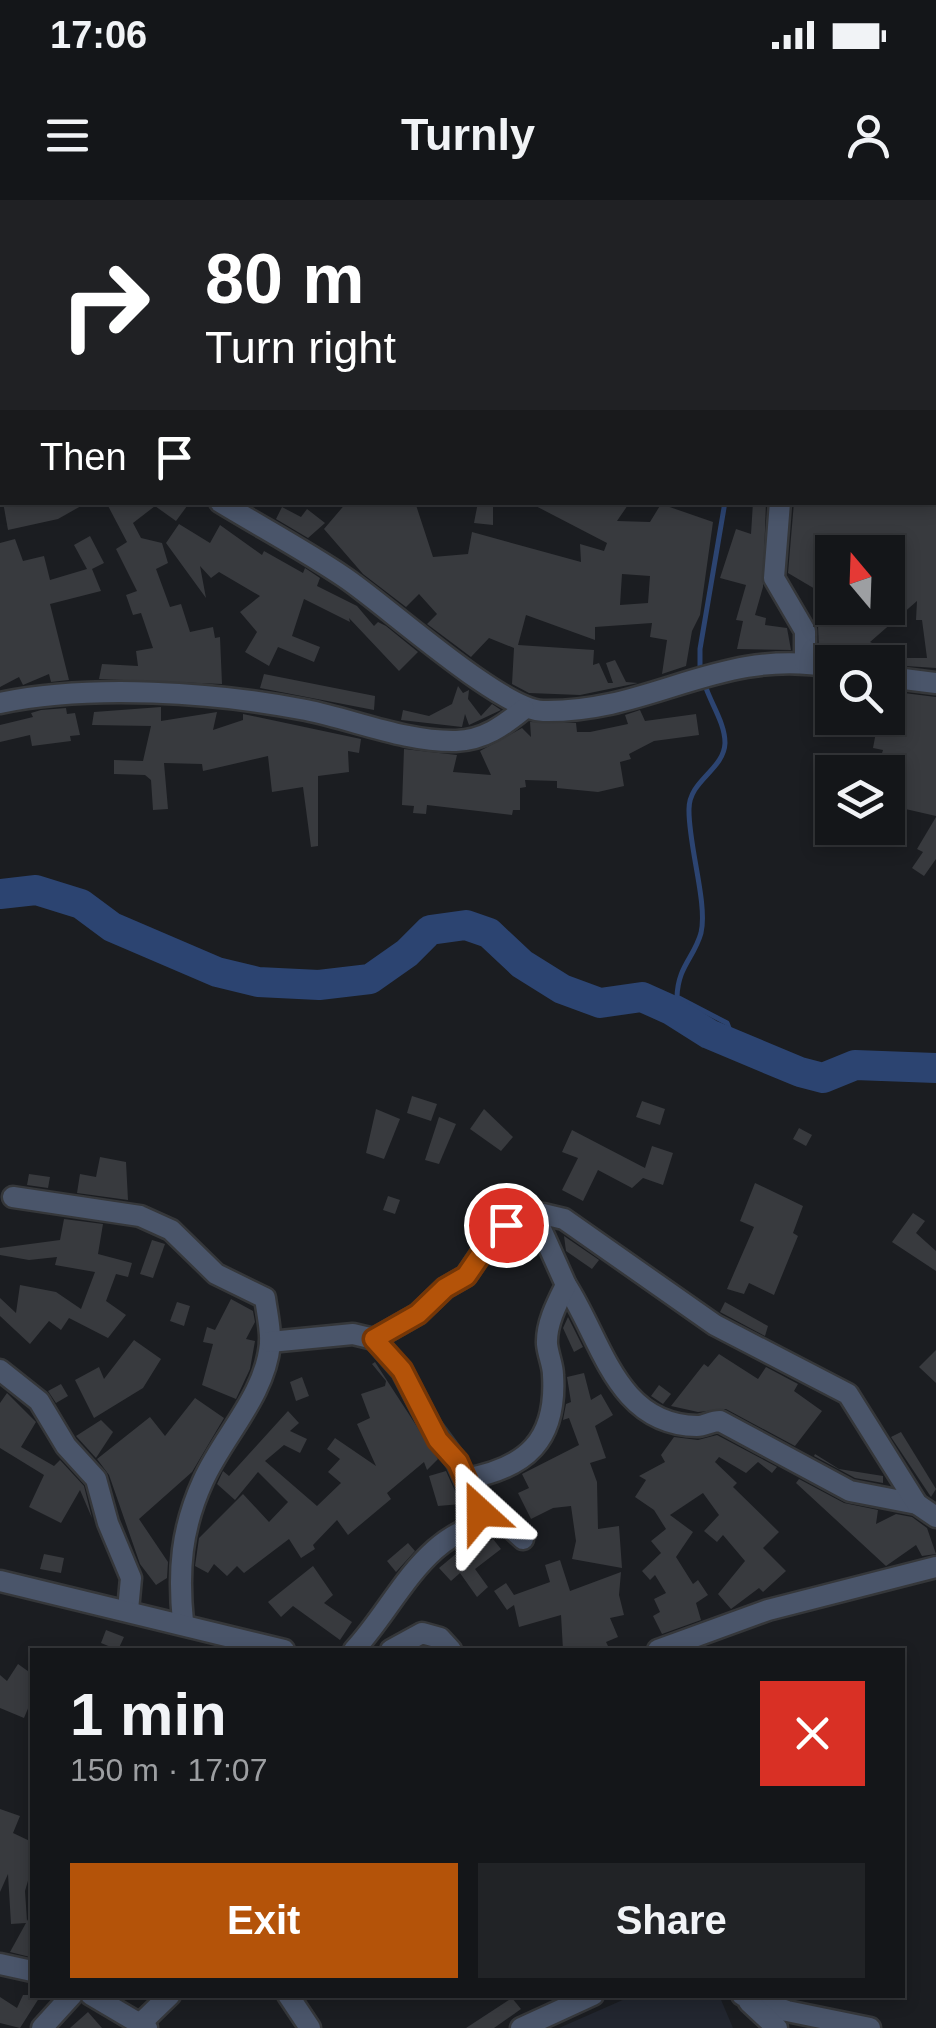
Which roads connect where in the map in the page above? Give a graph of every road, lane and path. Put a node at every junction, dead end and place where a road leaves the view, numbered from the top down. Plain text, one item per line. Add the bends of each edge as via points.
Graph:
1 (225, 505) edge
2 (780, 505) edge
3 (805, 662) junction
4 (815, 664) edge
5 (905, 679) edge
6 (936, 684) edge
7 (0, 703) edge
8 (524, 709) junction
9 (13, 1197) dead end
10 (518, 1217) junction
11 (566, 1285) junction
12 (374, 1339) junction
13 (270, 1342) junction
14 (0, 1370) edge
15 (465, 1479) junction
16 (916, 1504) junction
17 (936, 1516) edge
18 (489, 1522) junction
19 (523, 1539) dead end
20 (936, 1567) edge
21 (0, 1582) edge
22 (128, 1610) junction
23 (183, 1622) junction
24 (277, 1648) edge
25 (356, 1648) edge
26 (396, 1648) edge
27 (449, 1648) edge
28 (669, 1648) edge
29 (0, 1964) edge
30 (30, 1971) edge
31 (69, 1998) edge
32 (96, 1998) edge
33 (167, 1998) edge
34 (290, 1998) edge
35 (586, 1998) edge
36 (745, 1998) edge
37 (750, 1998) edge
38 (143, 2026) edge
39 (42, 2028) edge
40 (310, 2028) edge
41 (521, 2028) edge
42 (777, 2028) edge
43 (870, 2028) edge

1 - 8 street via 347,578
2 - 3 street via 774,578 800,616
3 - 4 street
3 - 8 street via 712,671 620,704
5 - 6 street
7 - 8 street via 38,695 115,694 267,703 456,741 484,736
9 - 13 street via 140,1216 171,1230 216,1274 260,1292
10 - 11 street via 541,1229
10 - 12 street via 492,1238 466,1276
10 - 16 street via 564,1219 715,1325 848,1394
11 - 15 street via 547,1344 554,1372 551,1426 521,1461
11 - 16 street via 630,1401 696,1426 720,1421 850,1492
12 - 13 street via 353,1334
12 - 15 street via 402,1370
13 - 23 street via 247,1407 190,1512 179,1553
14 - 22 street via 39,1401 96,1479 131,1578
15 - 18 street
16 - 17 street
18 - 19 street via 513,1526
18 - 25 street via 433,1550
20 - 28 street via 768,1610
21 - 22 street
22 - 23 street
23 - 24 street
26 - 27 street via 422,1633
29 - 30 street
31 - 39 street
32 - 38 street
33 - 38 street
34 - 40 street
35 - 41 street
36 - 42 street
37 - 43 street

